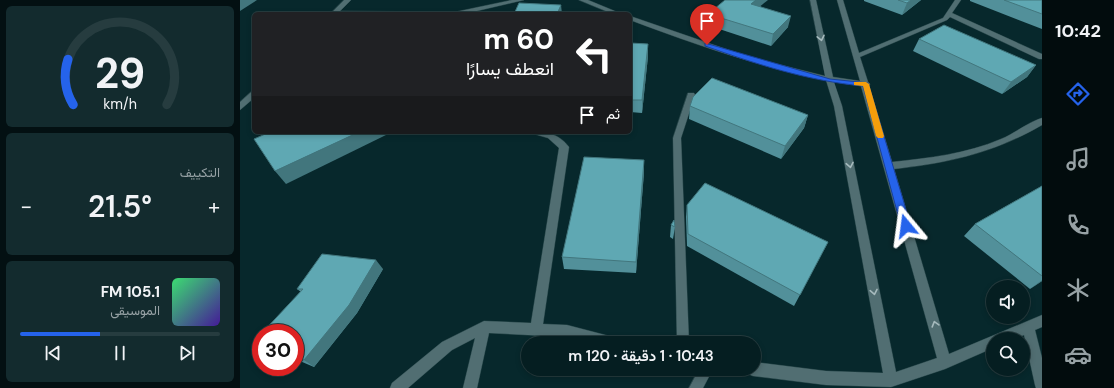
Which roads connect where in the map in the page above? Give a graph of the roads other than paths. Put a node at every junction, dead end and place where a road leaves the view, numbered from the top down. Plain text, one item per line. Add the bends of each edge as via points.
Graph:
1 (348, 0) edge
2 (522, 0) edge
3 (582, 0) edge
4 (813, 0) edge
5 (840, 0) edge
6 (958, 0) edge
7 (336, 12) edge
8 (465, 12) edge
9 (614, 12) edge
10 (949, 14) junction
11 (632, 19) edge
12 (857, 56) junction
13 (1042, 57) edge
14 (830, 81) junction
15 (866, 84) junction
16 (691, 95) dead end
17 (252, 96) edge
18 (240, 107) edge
19 (1042, 121) edge
20 (544, 134) edge
21 (889, 166) junction
22 (1042, 321) edge
23 (484, 327) junction
24 (1028, 327) junction
25 (536, 330) junction
26 (1016, 332) edge
27 (586, 336) edge
28 (683, 336) edge
29 (986, 345) edge
30 (945, 362) junction
31 (761, 370) edge
32 (702, 376) edge
33 (892, 380) junction
34 (1042, 385) edge
35 (397, 388) edge
36 (470, 388) edge
37 (696, 388) edge

1 - 7 street
2 - 8 street
3 - 9 street
4 -> 14 street
5 - 12 street
6 - 10 street
10 - 12 street via 946,19
10 - 13 street
11 - 14 street via 752,60
12 - 15 street
14 - 15 street
14 -> 33 street via 838,106
15 - 21 street
16 - 28 street via 676,138
17 - 18 street
19 - 21 street via 989,149 943,160
20 - 25 street via 564,147
30 -> 21 street
22 - 24 street
23 - 25 street
23 - 35 street via 447,346
23 - 36 street
24 - 26 street
24 - 34 street
25 - 27 street via 566,331
29 - 30 street
30 - 33 street
31 - 33 street via 826,378
32 - 37 street

